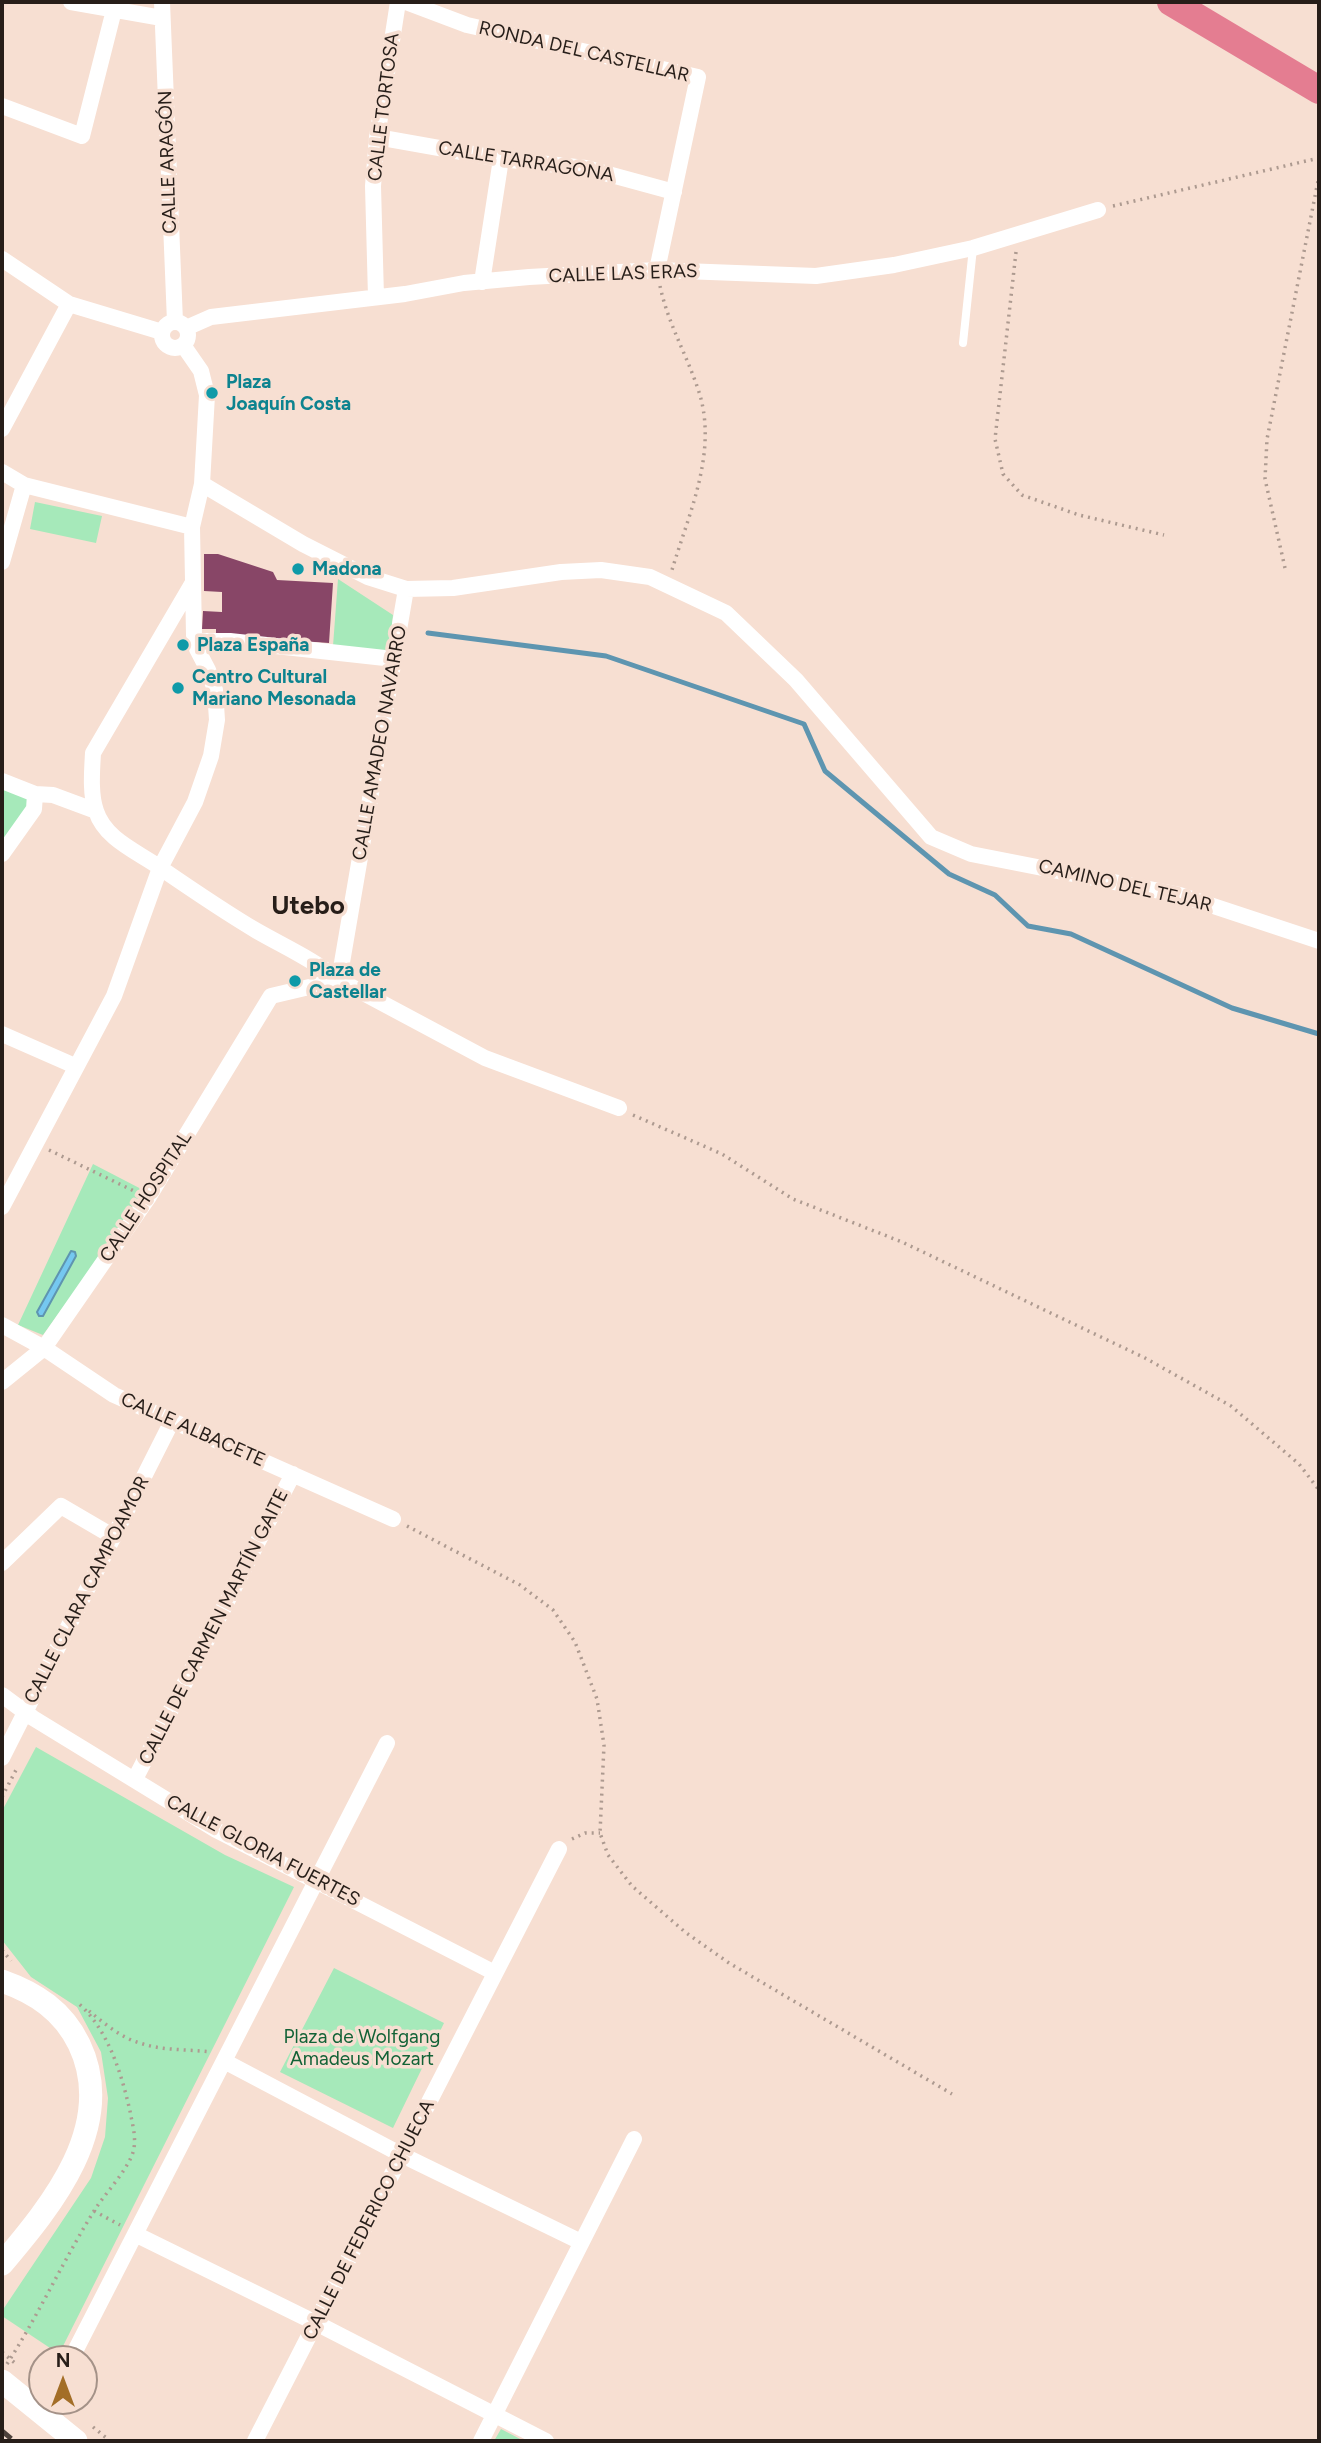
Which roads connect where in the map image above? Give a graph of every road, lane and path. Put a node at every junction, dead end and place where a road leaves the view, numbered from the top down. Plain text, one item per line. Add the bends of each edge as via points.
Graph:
1 (71, 2) edge
2 (398, 2) edge
3 (406, 2) edge
4 (1171, 2) edge
5 (114, 10) junction
6 (162, 10) edge
7 (1319, 90) edge
8 (5, 113) edge
9 (376, 137) junction
10 (1319, 158) edge
11 (501, 159) junction
12 (1319, 176) edge
13 (674, 192) junction
14 (1098, 210) joint
15 (1018, 236) junction
16 (973, 248) junction
17 (2, 259) edge
18 (657, 270) junction
19 (482, 282) junction
20 (376, 298) junction
21 (69, 304) junction
22 (174, 327) junction
23 (963, 343) dead end
24 (183, 345) junction
25 (2, 429) edge
26 (2, 472) edge
27 (202, 484) junction
28 (24, 485) junction
29 (192, 527) junction
30 (1164, 534) dead end
31 (2, 562) edge
32 (1284, 569) dead end
33 (192, 583) junction
34 (667, 585) junction
35 (407, 589) junction
36 (195, 641) junction
37 (394, 659) junction
38 (2, 781) edge
39 (35, 794) junction
40 (96, 811) junction
41 (2, 854) edge
42 (160, 868) junction
43 (1319, 940) edge
44 (339, 980) junction
45 (2, 1034) edge
46 (75, 1066) junction
47 (619, 1108) joint
48 (34, 1143) junction
49 (148, 1198) junction
50 (2, 1207) edge
51 (2, 1325) edge
52 (44, 1348) junction
53 (2, 1382) edge
54 (172, 1420) junction
55 (293, 1474) junction
56 (1319, 1490) edge
57 (393, 1519) joint
58 (114, 1537) junction
59 (2, 1563) edge
60 (2, 1695) edge
61 (26, 1713) junction
62 (387, 1742) dead end
63 (2, 1758) edge
64 (135, 1779) junction
65 (600, 1833) junction
66 (559, 1849) joint
67 (316, 1881) junction
68 (2, 1968) edge
69 (495, 1973) junction
70 (2, 1981) edge
71 (26, 1990) junction
72 (81, 2006) dead end
73 (224, 2061) junction
74 (952, 2094) dead end
75 (634, 2139) dead end
76 (402, 2155) junction
77 (94, 2211) dead end
78 (135, 2234) junction
79 (582, 2242) junction
80 (2, 2264) edge
81 (316, 2323) junction
82 (78, 2345) edge
83 (2, 2382) edge
84 (495, 2415) junction
85 (76, 2441) edge
86 (255, 2441) edge
87 (481, 2441) edge
88 (546, 2441) edge

1 - 5 street
2 - 9 street, CALLE TORTOSA
3 - 13 street, RONDA DEL CASTELLAR via 467,25 698,76
4 - 7 highway
5 - 6 street
5 - 8 street via 82,136
6 - 22 street, CALLE ARAGÓN
9 - 11 street, CALLE TARRAGONA
9 - 20 street, CALLE TORTOSA
10 - 14 path
11 - 13 street, CALLE TARRAGONA via 586,168
11 - 19 street
12 - 32 path via 1267,439 1265,480
13 - 18 street, RONDA DEL CASTELLAR
14 - 15 street, CALLE LAS ERAS
15 - 16 street, CALLE LAS ERAS
15 - 30 path via 995,439 1003,474 1022,495 1079,515
16 - 18 street, CALLE LAS ERAS via 816,276
16 - 23 lane
17 - 21 street
18 - 19 street, CALLE LAS ERAS
18 - 34 path via 669,321 700,394 705,425 705,459
19 - 20 street, CALLE LAS ERAS
20 - 22 street, CALLE LAS ERAS via 211,317
21 - 22 street
21 - 25 street
22 - 24 street, CALLE ARAGÓN via 188,337
22 - 24 street via 166,345
24 - 27 street via 198,364 206,391
26 - 28 street
27 - 29 street
27 - 35 street via 303,544 369,577
28 - 29 street
28 - 31 street
29 - 33 street
33 - 36 street
33 - 40 street via 93,753
34 - 35 street via 650,577 601,570
34 - 43 street, CAMINO DEL TEJAR via 726,613 796,680 931,837 971,854 1180,895
35 - 37 street, CALLE AMADEO NAVARRO
36 - 37 street via 230,640
36 - 42 street via 215,690 217,720 211,756 195,802
37 - 44 street, CALLE AMADEO NAVARRO
38 - 39 street
39 - 40 street via 53,795
39 - 41 street via 34,809
40 - 42 street via 116,839
42 - 44 street
42 - 46 street via 114,996
44 - 47 street via 485,1058
44 - 49 street, CALLE HOSPITAL via 271,996
45 - 46 street
46 - 48 street
47 - 56 path via 723,1154 793,1199 915,1248 1145,1358 1231,1406 1299,1464
48 - 49 path
48 - 50 street
49 - 52 street, CALLE HOSPITAL
51 - 52 street, CALLE ALBACETE
52 - 53 street, CALLE HOSPITAL
52 - 54 street, CALLE ALBACETE via 114,1395
54 - 55 street, CALLE ALBACETE
54 - 58 street, CALLE CLARA CAMPOAMOR
55 - 57 street, CALLE ALBACETE
55 - 64 street, CALLE DE CARMEN MARTÍN GAITE
57 - 65 path via 520,1586 553,1610 575,1642 597,1699 604,1745
58 - 59 street via 61,1506
58 - 61 street, CALLE CLARA CAMPOAMOR
60 - 61 street, CALLE GLORIA FUERTES
61 - 63 street, CALLE CLARA CAMPOAMOR
61 - 64 street, CALLE GLORIA FUERTES
62 - 67 street
64 - 67 street, CALLE GLORIA FUERTES via 216,1830
65 - 66 path via 585,1833
65 - 74 path via 608,1855 632,1886 685,1932 729,1963
66 - 69 street, CALLE DE FEDERICO CHUECA
67 - 69 street, CALLE GLORIA FUERTES
67 - 73 street
68 - 71 street
69 - 76 street, CALLE DE FEDERICO CHUECA
70 - 71 street
71 - 80 street via 55,2010 75,2037 89,2071 91,2100 84,2139 62,2186
72 - 73 path via 138,2043 210,2052
73 - 76 street
73 - 78 street
75 - 79 street
76 - 79 street
76 - 81 street, CALLE DE FEDERICO CHUECA
77 - 78 path
78 - 81 street
78 - 82 street
79 - 84 street
81 - 84 street
81 - 86 street, CALLE DE FEDERICO CHUECA
83 - 85 street
84 - 87 street
84 - 88 street

